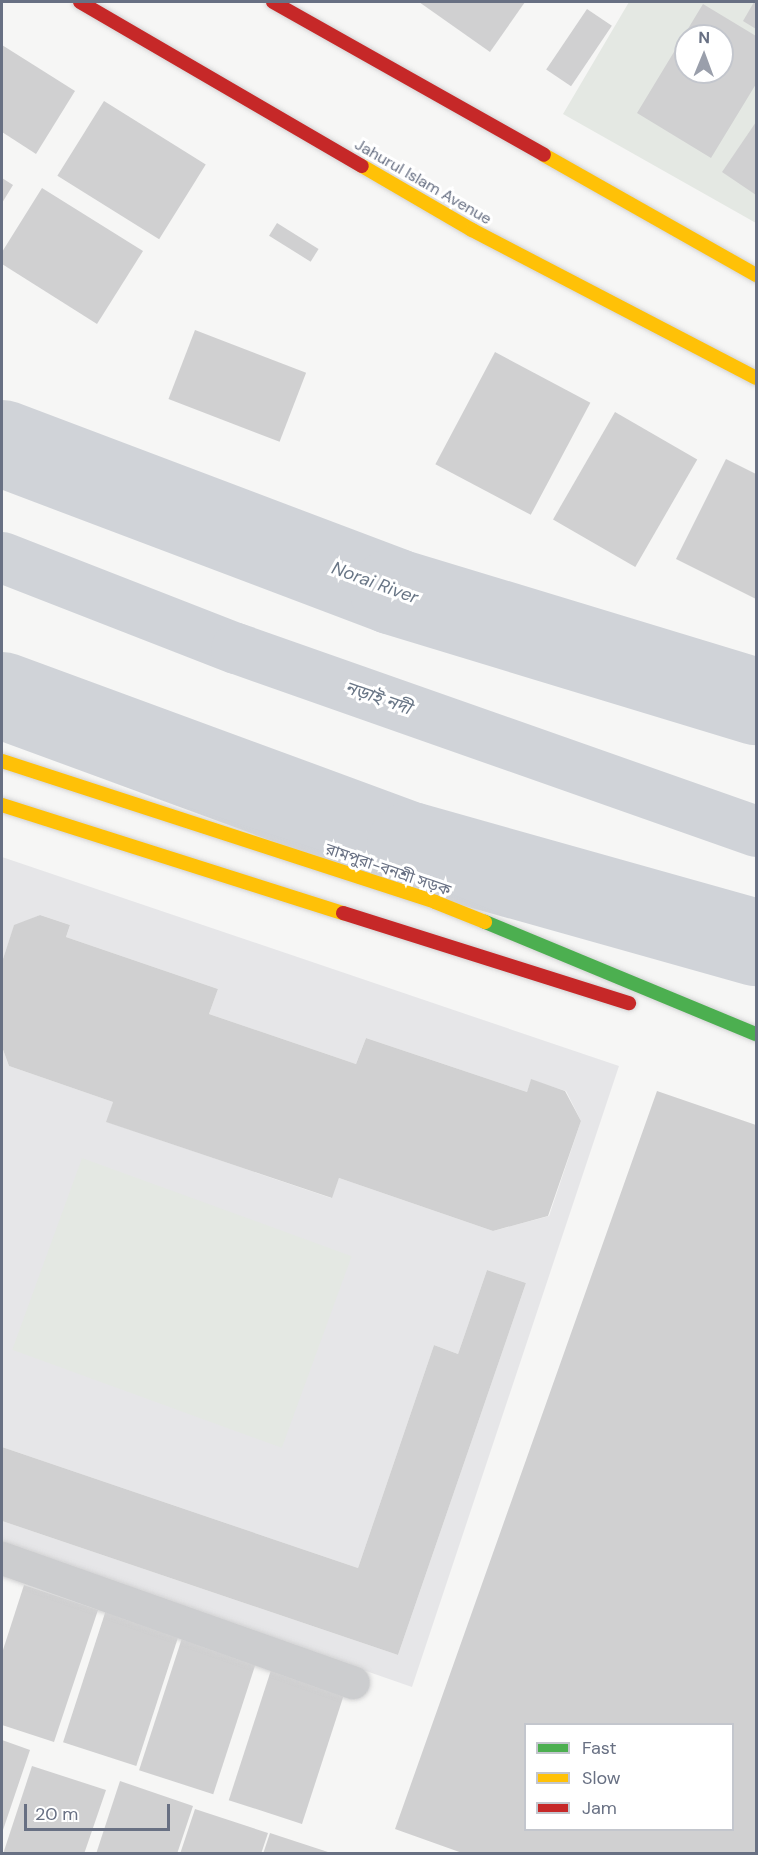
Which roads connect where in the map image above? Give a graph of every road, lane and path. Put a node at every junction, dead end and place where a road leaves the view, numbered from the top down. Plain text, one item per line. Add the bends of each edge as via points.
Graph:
1 (80, 2) edge
2 (273, 2) edge
3 (756, 275) edge
4 (756, 378) edge
5 (2, 761) edge
6 (2, 805) edge
7 (642, 1007) dead end
8 (676, 1017) dead end
9 (756, 1034) edge
10 (756, 1043) edge
11 (2, 1558) edge
12 (353, 1682) dead end

1 - 4 main road, Jahurul Islam Avenue via 472,230
2 - 3 main road
5 - 9 main road, রামপুরা-বনশ্রী সড়ক via 435,902
6 - 7 main road
8 - 10 main road
11 - 12 street

